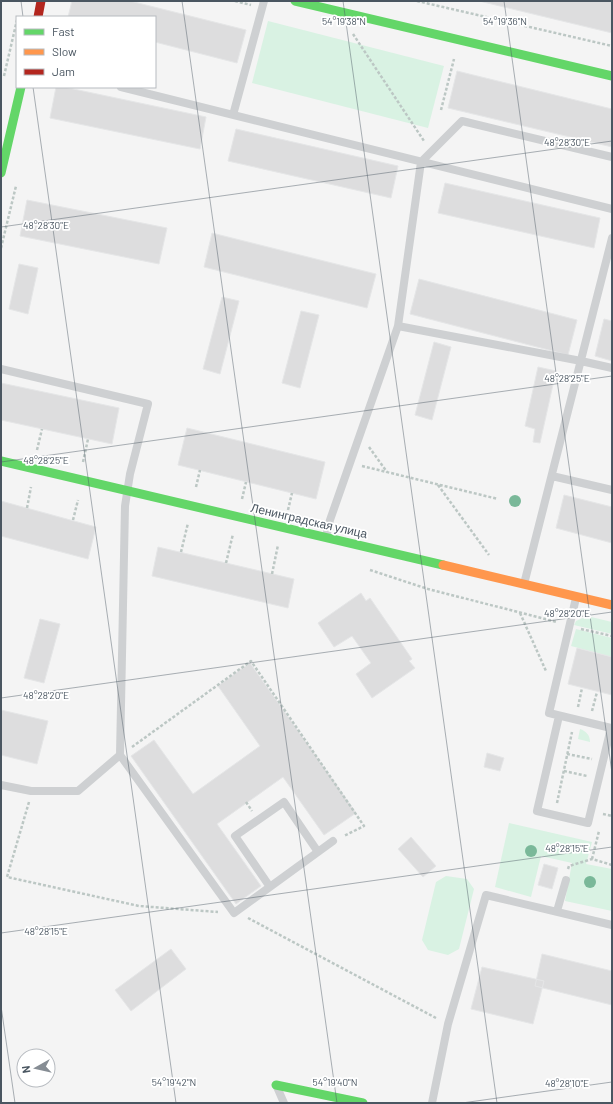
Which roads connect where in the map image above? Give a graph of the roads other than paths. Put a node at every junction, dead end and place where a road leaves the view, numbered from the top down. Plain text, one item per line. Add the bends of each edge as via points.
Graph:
1 (41, 1) edge
2 (264, 1) edge
3 (295, 1) edge
4 (38, 16) edge
5 (612, 76) edge
6 (21, 88) edge
7 (125, 88) edge
8 (233, 115) junction
9 (612, 157) edge
10 (421, 162) junction
11 (1, 173) edge
12 (612, 210) edge
13 (612, 238) edge
14 (398, 326) junction
15 (581, 361) junction
16 (612, 368) edge
17 (1, 369) edge
18 (1, 461) edge
19 (552, 476) junction
20 (612, 490) edge
21 (128, 491) junction
22 (325, 537) junction
23 (524, 584) junction
24 (576, 597) junction
25 (612, 605) edge
26 (559, 716) junction
27 (120, 755) junction
28 (1, 785) edge
29 (334, 841) road end
30 (318, 852) junction
31 (566, 880) road end
32 (270, 887) junction
33 (557, 911) junction
34 (612, 925) edge
35 (276, 1085) joint
36 (284, 1103) edge
37 (363, 1103) edge
38 (432, 1103) edge

1 - 4 street
2 - 8 lane
3 - 5 street
6 - 11 street
7 - 8 lane
8 - 10 lane
9 - 10 lane via 462,121
10 - 12 lane
10 - 14 lane
13 - 15 lane
14 - 15 lane
14 - 22 lane
15 - 16 lane
15 - 19 lane
17 - 21 lane via 148,404
18 - 21 street, Ленинградская улица
19 - 20 lane
19 - 23 lane
21 - 22 street, Ленинградская улица
21 - 27 lane via 125,506
22 - 23 street, Ленинградская улица
23 - 24 street, Ленинградская улица
24 - 25 street, Ленинградская улица
24 - 26 lane via 549,713
26 - 26 lane via 610,728 588,823 537,811
27 - 28 lane via 78,791 31,792
27 - 32 lane via 234,914
29 - 30 lane
30 - 32 lane
30 - 32 lane via 284,802 235,836
31 - 33 lane
33 - 34 lane
33 - 38 lane via 486,895 448,1024
35 - 36 lane
35 - 37 street

